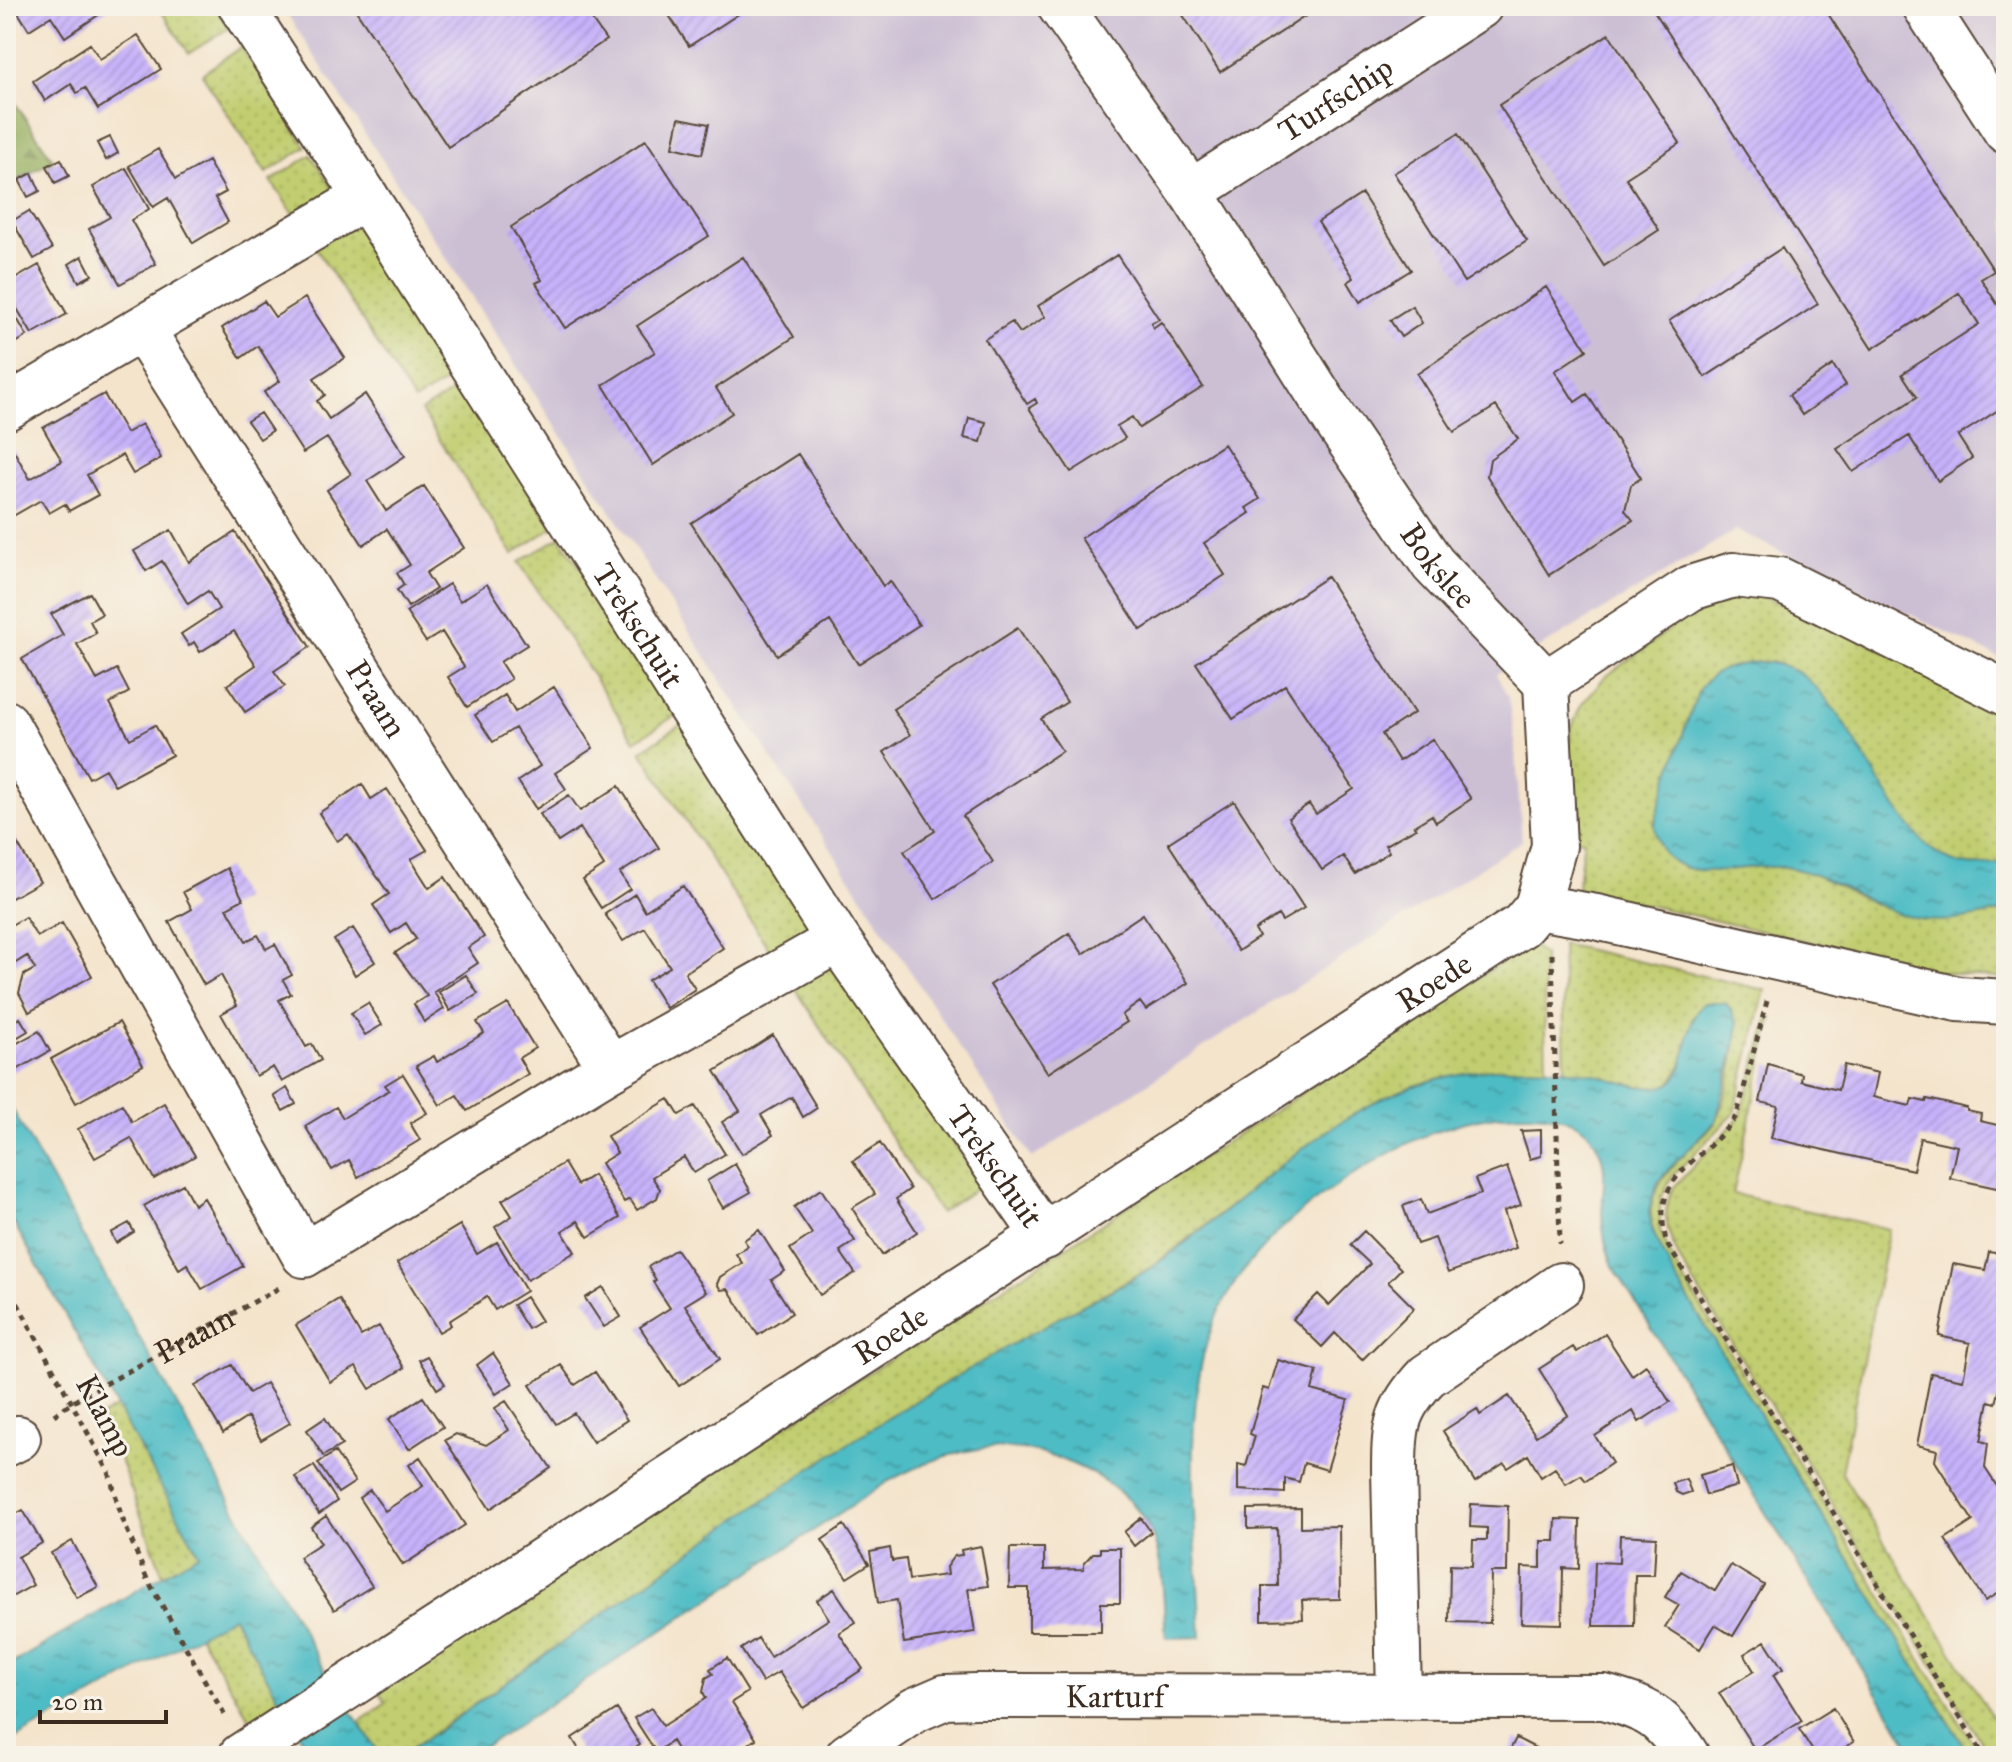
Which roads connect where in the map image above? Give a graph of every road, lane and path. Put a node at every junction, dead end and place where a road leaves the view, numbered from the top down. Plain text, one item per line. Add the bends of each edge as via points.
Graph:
1 (241, 6) edge
2 (1060, 6) edge
3 (1480, 6) edge
4 (1925, 6) edge
5 (2006, 131) edge
6 (1191, 192) junction
7 (366, 197) junction
8 (142, 329) junction
9 (6, 408) edge
10 (1546, 683) junction
11 (2006, 693) edge
12 (6, 723) edge
13 (1537, 907) junction
14 (838, 940) junction
15 (1777, 959) junction
16 (2006, 1002) edge
17 (611, 1068) junction
18 (1045, 1237) junction
19 (304, 1255) junction
20 (6, 1282) edge
21 (1561, 1285) joint
22 (71, 1403) junction
23 (1399, 1696) junction
24 (243, 1754) edge
25 (848, 1756) edge
26 (1687, 1756) edge
27 (1984, 1756) edge

1 - 7 street, Trekschuit
2 - 6 street, Bokslee
3 - 6 street, Turfschip
4 - 5 street
6 - 10 street, Bokslee via 1433,564
7 - 8 street
7 - 14 street, Trekschuit
8 - 9 street
8 - 17 street, Praam
10 - 11 street via 1691,588 1733,575 1780,580
10 - 13 street via 1554,846
12 - 19 street
13 - 15 street
13 - 18 street, Roede via 1522,925
13 - 21 path via 1544,915 1554,965
14 - 17 street
14 - 18 street, Trekschuit
15 - 16 street via 1958,999
15 - 27 path via 1737,1115 1668,1189 1662,1205 1667,1244
17 - 19 street
18 - 24 street, Roede
19 - 22 path, Praam via 298,1277
20 - 22 path, Klamp
21 - 23 street via 1427,1376 1399,1415 1394,1470
22 - 24 path, Klamp via 109,1472 147,1579
23 - 25 street, Karturf via 945,1697 915,1710
23 - 26 street, Karturf via 1604,1697 1659,1719

